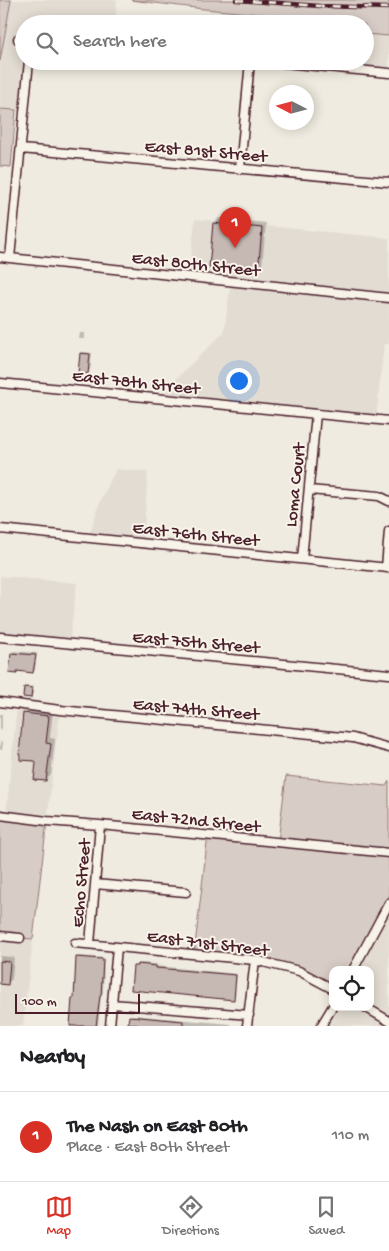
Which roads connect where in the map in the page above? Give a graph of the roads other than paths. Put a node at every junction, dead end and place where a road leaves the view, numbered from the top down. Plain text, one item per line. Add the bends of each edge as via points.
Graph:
1 (28, 70) edge
2 (249, 70) edge
3 (358, 70) edge
4 (389, 73) edge
5 (20, 148) junction
6 (240, 169) junction
7 (389, 182) edge
8 (0, 257) edge
9 (10, 258) junction
10 (389, 298) edge
11 (0, 383) edge
12 (316, 414) junction
13 (389, 421) edge
14 (309, 490) junction
15 (389, 501) edge
16 (0, 529) edge
17 (389, 531) edge
18 (302, 559) junction
19 (387, 568) edge
20 (0, 637) edge
21 (389, 674) edge
22 (0, 702) edge
23 (389, 748) edge
24 (0, 815) edge
25 (100, 825) junction
26 (389, 853) edge
27 (95, 884) junction
28 (186, 892) dead end
29 (389, 903) edge
30 (0, 936) edge
31 (20, 938) dead end
32 (75, 943) dead end
33 (90, 944) junction
34 (116, 947) junction
35 (255, 960) junction
36 (354, 966) edge
37 (329, 987) edge
38 (112, 1004) junction
39 (330, 1011) edge
40 (372, 1011) edge
41 (249, 1016) junction
42 (389, 1021) edge
43 (110, 1026) edge
44 (248, 1026) edge
45 (322, 1026) edge

1 - 5 street
2 - 6 street
3 - 4 street
5 - 6 street, East 81st Street
5 - 9 street
6 - 7 street, East 81st Street
8 - 9 street, East 80th Street
9 - 10 street, East 80th Street
11 - 12 street, East 78th Street
12 - 13 street, East 78th Street
12 - 14 street, Loma Court
14 - 15 street via 379,496
14 - 18 street, Loma Court
16 - 18 street, East 76th Street
17 - 19 street
18 - 19 street, East 76th Street
20 - 21 street, East 75th Street
22 - 23 street, East 74th Street via 353,738
24 - 25 street, East 72nd Street
25 - 26 street, East 72nd Street
25 - 27 street, Echo Street
27 - 28 street
27 - 33 street, Echo Street
29 - 36 street
30 - 31 street
32 - 33 street, East 71st Street
33 - 34 street, East 71st Street
34 - 35 street, East 71st Street
34 - 38 street
35 - 37 street, East 71st Street via 300,972
35 - 41 street
38 - 41 street
38 - 43 street
39 - 45 street
40 - 42 street
41 - 44 street

